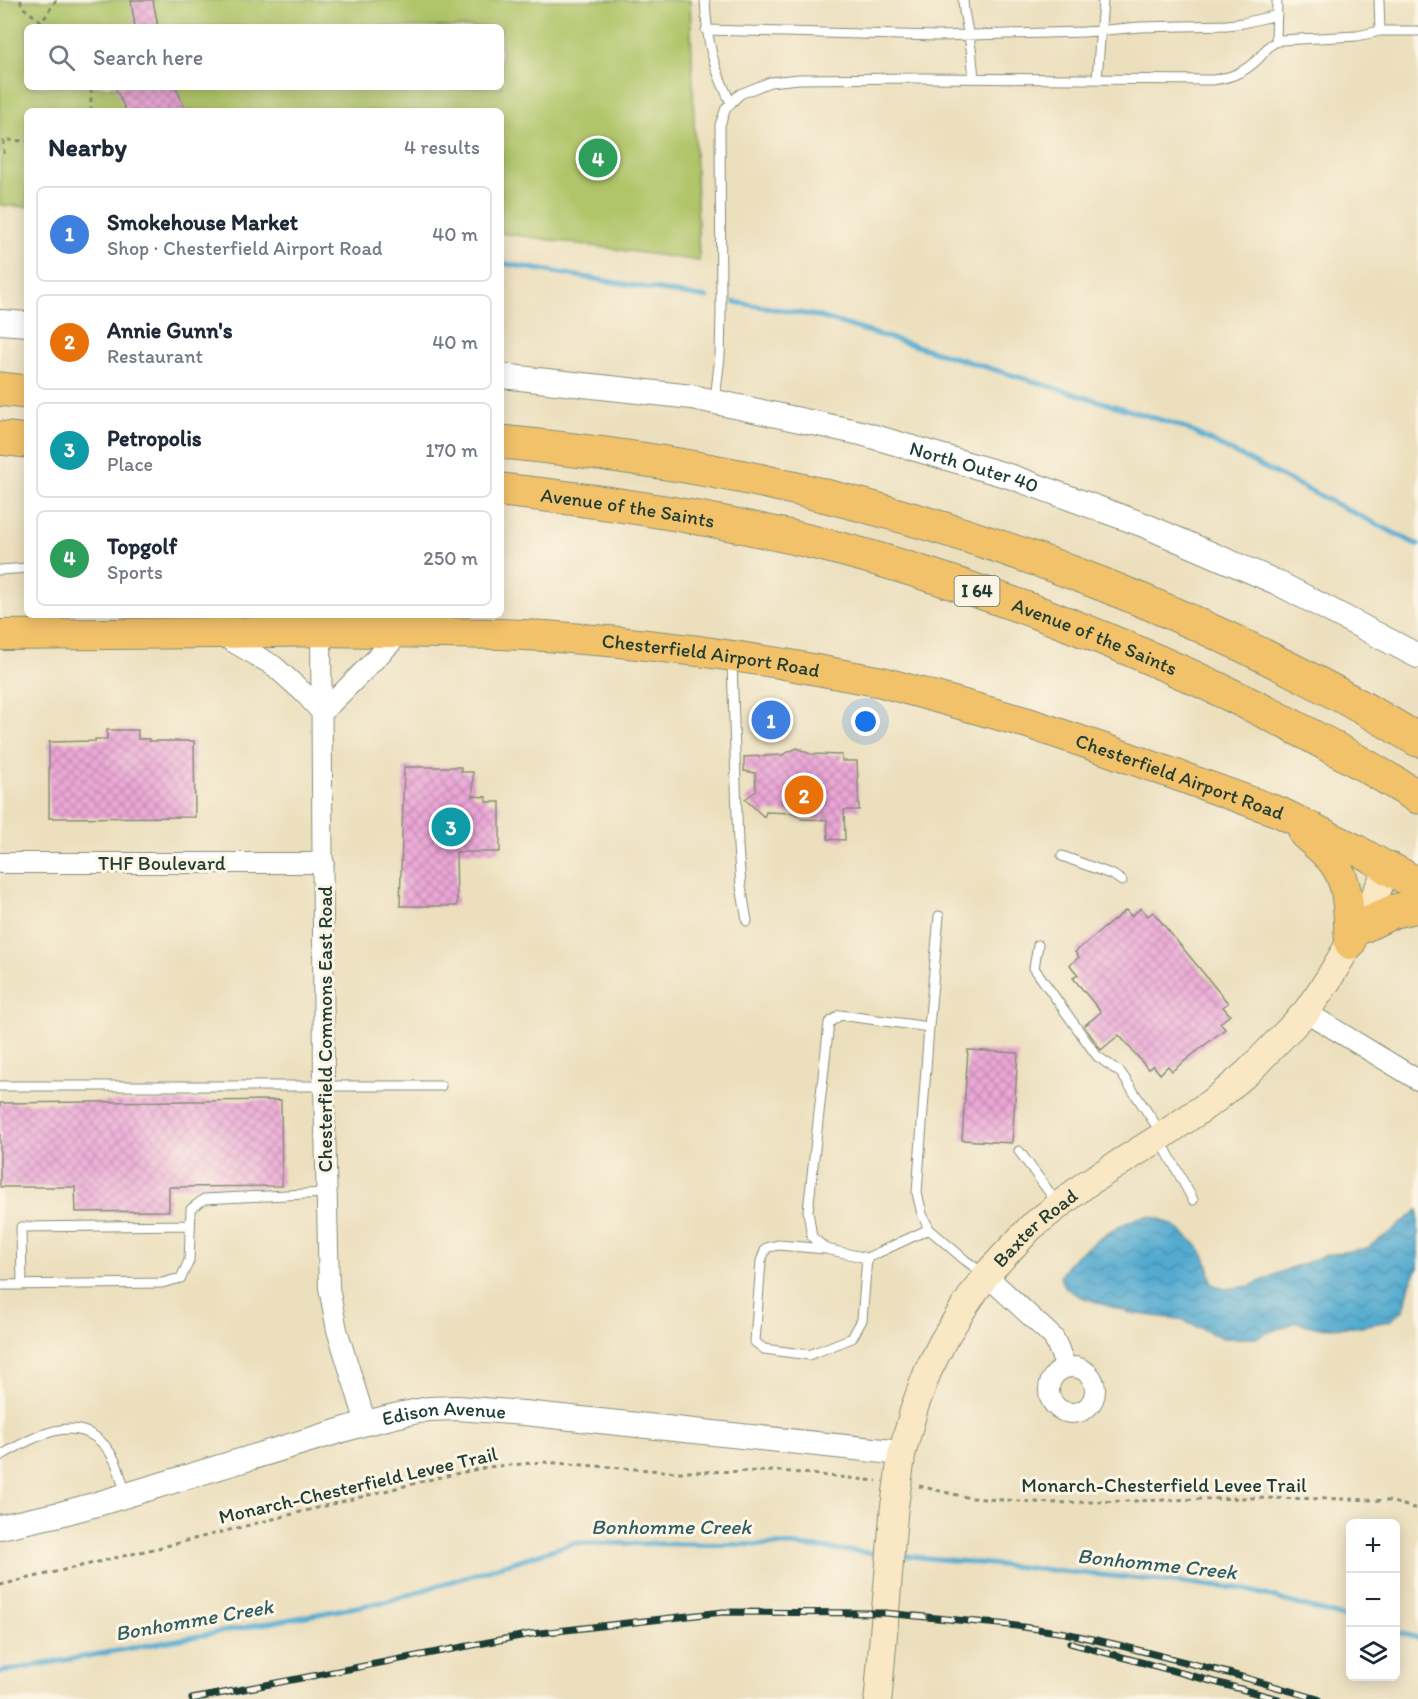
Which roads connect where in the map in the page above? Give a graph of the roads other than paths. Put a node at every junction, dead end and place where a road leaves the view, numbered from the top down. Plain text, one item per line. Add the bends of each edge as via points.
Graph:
1 (705, 0) edge
2 (963, 0) edge
3 (1103, 0) edge
4 (1277, 0) edge
5 (1379, 0) edge
6 (1277, 15) junction
7 (706, 30) junction
8 (1101, 31) junction
9 (1380, 31) junction
10 (1418, 31) edge
11 (968, 34) junction
12 (1276, 42) junction
13 (974, 78) junction
14 (1097, 79) junction
15 (731, 103) junction
16 (0, 322) edge
17 (24, 324) edge
18 (504, 376) edge
19 (0, 389) edge
20 (24, 392) edge
21 (715, 402) junction
22 (0, 438) edge
23 (24, 441) edge
24 (504, 442) edge
25 (504, 490) edge
26 (24, 568) edge
27 (0, 570) edge
28 (321, 631) junction
29 (402, 632) junction
30 (219, 633) junction
31 (0, 634) edge
32 (732, 656) junction
33 (1418, 656) edge
34 (322, 713) junction
35 (1418, 740) edge
36 (1418, 797) edge
37 (1279, 812) junction
38 (1062, 856) dead end
39 (324, 862) junction
40 (0, 863) edge
41 (1388, 868) junction
42 (1122, 881) dead end
43 (1418, 884) edge
44 (1418, 906) edge
45 (939, 916) dead end
46 (747, 921) dead end
47 (1354, 936) junction
48 (1038, 945) dead end
49 (1306, 1012) junction
50 (929, 1027) junction
51 (1418, 1080) edge
52 (0, 1086) edge
53 (324, 1086) junction
54 (441, 1086) dead end
55 (1161, 1137) junction
56 (1019, 1151) dead end
57 (326, 1193) junction
58 (1193, 1200) dead end
59 (1059, 1204) junction
60 (190, 1226) junction
61 (928, 1229) junction
62 (826, 1249) junction
63 (867, 1258) junction
64 (986, 1275) junction
65 (22, 1285) junction
66 (0, 1286) edge
67 (1066, 1368) dead end
68 (366, 1423) junction
69 (902, 1453) junction
70 (0, 1455) edge
71 (126, 1495) junction
72 (0, 1527) edge
73 (878, 1699) edge

1 - 7 lane
2 - 11 lane
3 - 8 lane
4 - 6 lane
5 - 9 lane
6 - 8 lane via 1243,24
6 - 12 lane
7 - 11 lane
7 - 15 lane via 720,81
8 - 11 lane
8 - 14 lane
9 - 10 lane
9 - 12 lane
11 - 13 lane
12 - 14 lane via 1229,78
13 - 14 lane
13 - 15 lane via 799,79 770,82 740,94
15 - 21 lane via 720,125 721,345
16 - 17 street
18 - 21 street, North Outer 40
19 - 20 highway
21 - 33 street, North Outer 40 via 861,433 1023,481 1144,525 1276,582
22 - 23 highway
24 - 35 highway, I 64 via 591,452 741,477 948,530 1109,587 1175,615 1285,666
25 - 36 highway, Avenue of the Saints / I 64 via 711,520 829,546 944,579 1116,643 1226,692 1324,742
26 - 27 lane
28 - 29 main road, Chesterfield Airport Road
28 - 30 main road, Chesterfield Airport Road
28 - 34 street, Chesterfield Commons East Road
29 - 32 main road, Chesterfield Airport Road via 545,636
29 - 34 street
30 - 31 main road, Chesterfield Airport Road
30 - 34 street via 274,666
32 - 37 main road, Chesterfield Airport Road via 882,682 1005,716
32 - 46 lane via 738,846
34 - 39 street, Chesterfield Commons East Road
37 - 41 main road, Chesterfield Airport Road
37 - 47 main road via 1334,863 1347,891
38 - 42 lane
39 - 40 street, THF Boulevard
39 - 53 street, Chesterfield Commons East Road
41 - 43 highway
41 - 47 main road, Baxter Road
44 - 47 highway via 1394,912
45 - 50 lane
47 - 49 main road, Baxter Road
48 - 55 lane via 1034,968 1045,986 1097,1056 1121,1073
49 - 51 street
49 - 55 main road, Baxter Road via 1248,1072
50 - 61 lane via 917,1193
50 - 62 lane via 840,1015 829,1023 808,1212 812,1237
52 - 53 lane
53 - 54 lane
53 - 57 street, Chesterfield Commons East Road
55 - 58 lane
55 - 59 main road, Baxter Road
56 - 59 lane
57 - 60 lane via 204,1199 190,1209
57 - 68 street, Chesterfield Commons East Road via 329,1288 337,1330
59 - 64 main road, Baxter Road via 1031,1227
60 - 65 lane via 189,1261 181,1278 162,1283
60 - 65 lane via 21,1227
61 - 63 lane
61 - 64 lane
62 - 63 lane
62 - 63 lane via 778,1245 766,1248 761,1261 755,1342 764,1349 809,1355 852,1338 862,1320
64 - 67 street via 1053,1337
64 - 69 main road, Baxter Road via 928,1371
65 - 66 lane
68 - 69 street, Edison Avenue via 429,1410 479,1409
68 - 71 street, Edison Avenue
69 - 73 main road, Baxter Road
70 - 71 lane via 59,1429 81,1430 100,1441 114,1460
71 - 72 street, Edison Avenue

